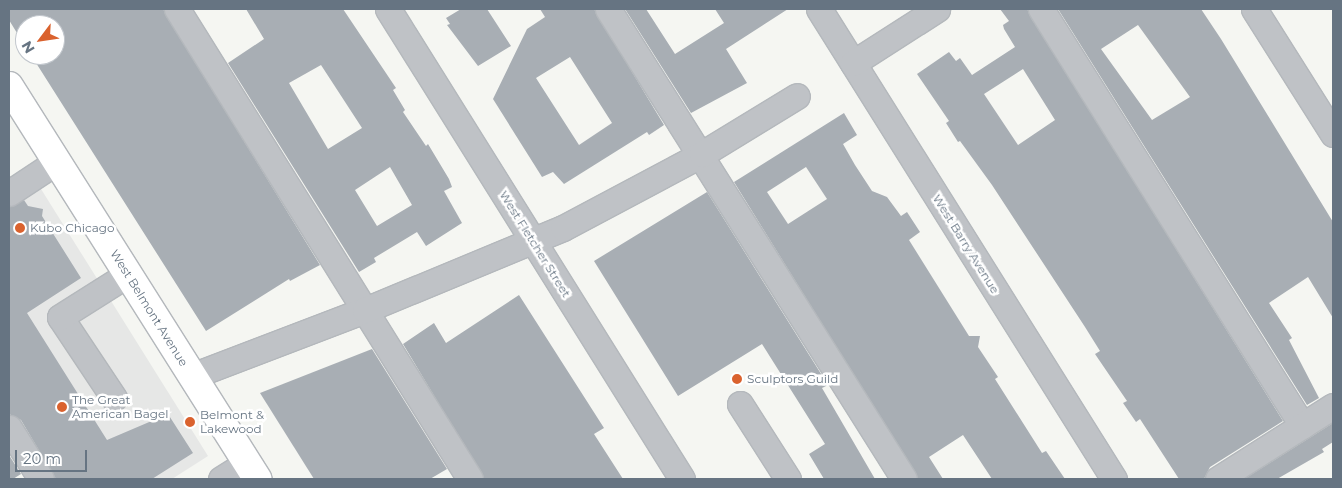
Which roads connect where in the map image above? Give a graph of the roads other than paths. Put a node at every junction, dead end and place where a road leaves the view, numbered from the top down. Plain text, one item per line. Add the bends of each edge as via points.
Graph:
1 (178, 9) edge
2 (388, 9) edge
3 (608, 9) edge
4 (819, 9) edge
5 (938, 9) edge
6 (1041, 9) edge
7 (1254, 9) edge
8 (852, 63) junction
9 (9, 86) edge
10 (797, 96) dead end
11 (1333, 134) edge
12 (702, 154) junction
13 (56, 162) junction
14 (9, 193) edge
15 (532, 240) junction
16 (128, 274) junction
17 (365, 310) junction
18 (192, 376) junction
19 (114, 398) dead end
20 (740, 404) dead end
21 (1333, 406) edge
22 (1303, 426) junction
23 (9, 428) edge
24 (252, 471) edge
25 (41, 479) edge
26 (220, 479) edge
27 (470, 479) edge
28 (682, 479) edge
29 (788, 479) edge
30 (904, 479) edge
31 (1114, 479) edge
32 (1218, 479) edge

1 - 17 street
2 - 15 street, West Fletcher Street
3 - 12 street
4 - 8 street, West Barry Avenue
5 - 8 street
6 - 22 street
7 - 11 street
8 - 31 street, West Barry Avenue
9 - 13 main road, West Belmont Avenue
10 - 12 street
12 - 15 street via 563,228
12 - 30 street
13 - 14 street
13 - 16 main road, West Belmont Avenue
15 - 17 street
15 - 28 street, West Fletcher Street
16 - 18 main road, West Belmont Avenue
16 - 19 street via 60,317
17 - 18 street
17 - 27 street
18 - 24 main road, West Belmont Avenue
20 - 29 street
21 - 22 street
22 - 32 street
23 - 25 street
24 - 26 street

